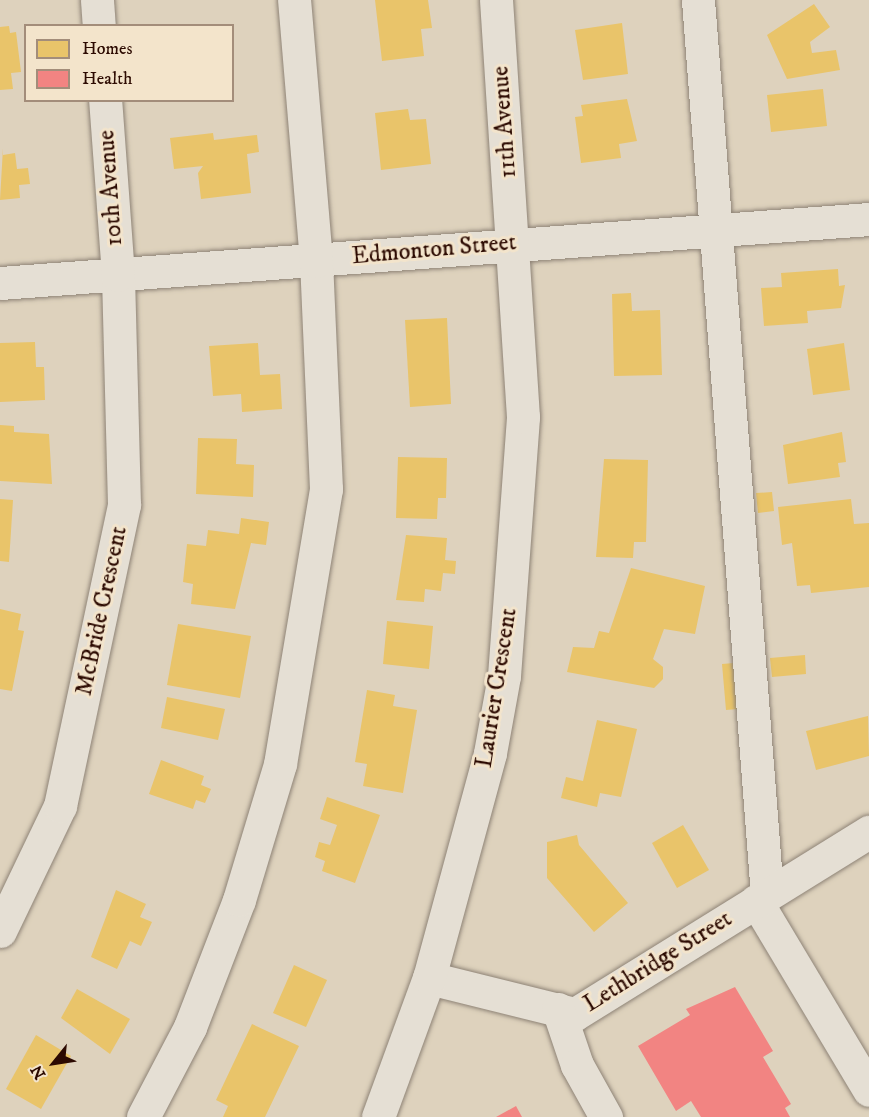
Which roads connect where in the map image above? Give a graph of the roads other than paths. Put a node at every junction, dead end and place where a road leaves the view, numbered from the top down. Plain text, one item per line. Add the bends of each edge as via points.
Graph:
1 (97, 0) edge
2 (294, 0) edge
3 (496, 0) edge
4 (698, 0) edge
5 (99, 24) edge
6 (105, 102) edge
7 (869, 219) edge
8 (718, 228) junction
9 (514, 243) junction
10 (316, 261) junction
11 (118, 274) junction
12 (0, 283) edge
13 (869, 832) edge
14 (762, 898) junction
15 (0, 931) edge
16 (429, 978) junction
17 (558, 1009) junction
18 (869, 1090) edge
19 (143, 1117) edge
20 (378, 1117) edge
21 (606, 1117) edge

1 - 5 street
2 - 10 street
3 - 9 street, 11th Avenue
4 - 8 street
6 - 11 street, 10th Avenue
7 - 8 street, Edmonton Street
8 - 9 street, Edmonton Street
8 - 14 street
9 - 10 street, Edmonton Street
9 - 16 street, Laurier Crescent via 524,417 504,676 490,753
10 - 11 street, Edmonton Street
10 - 19 street via 326,489 280,764 239,900 190,1027
11 - 12 street, Edmonton Street
11 - 15 street, McBride Crescent via 124,505 60,806
13 - 14 street, Lethbridge Street
14 - 17 street, Lethbridge Street via 575,1014
14 - 18 street
16 - 17 street, Lethbridge Street
16 - 20 street, Laurier Crescent
17 - 21 street via 577,1065

